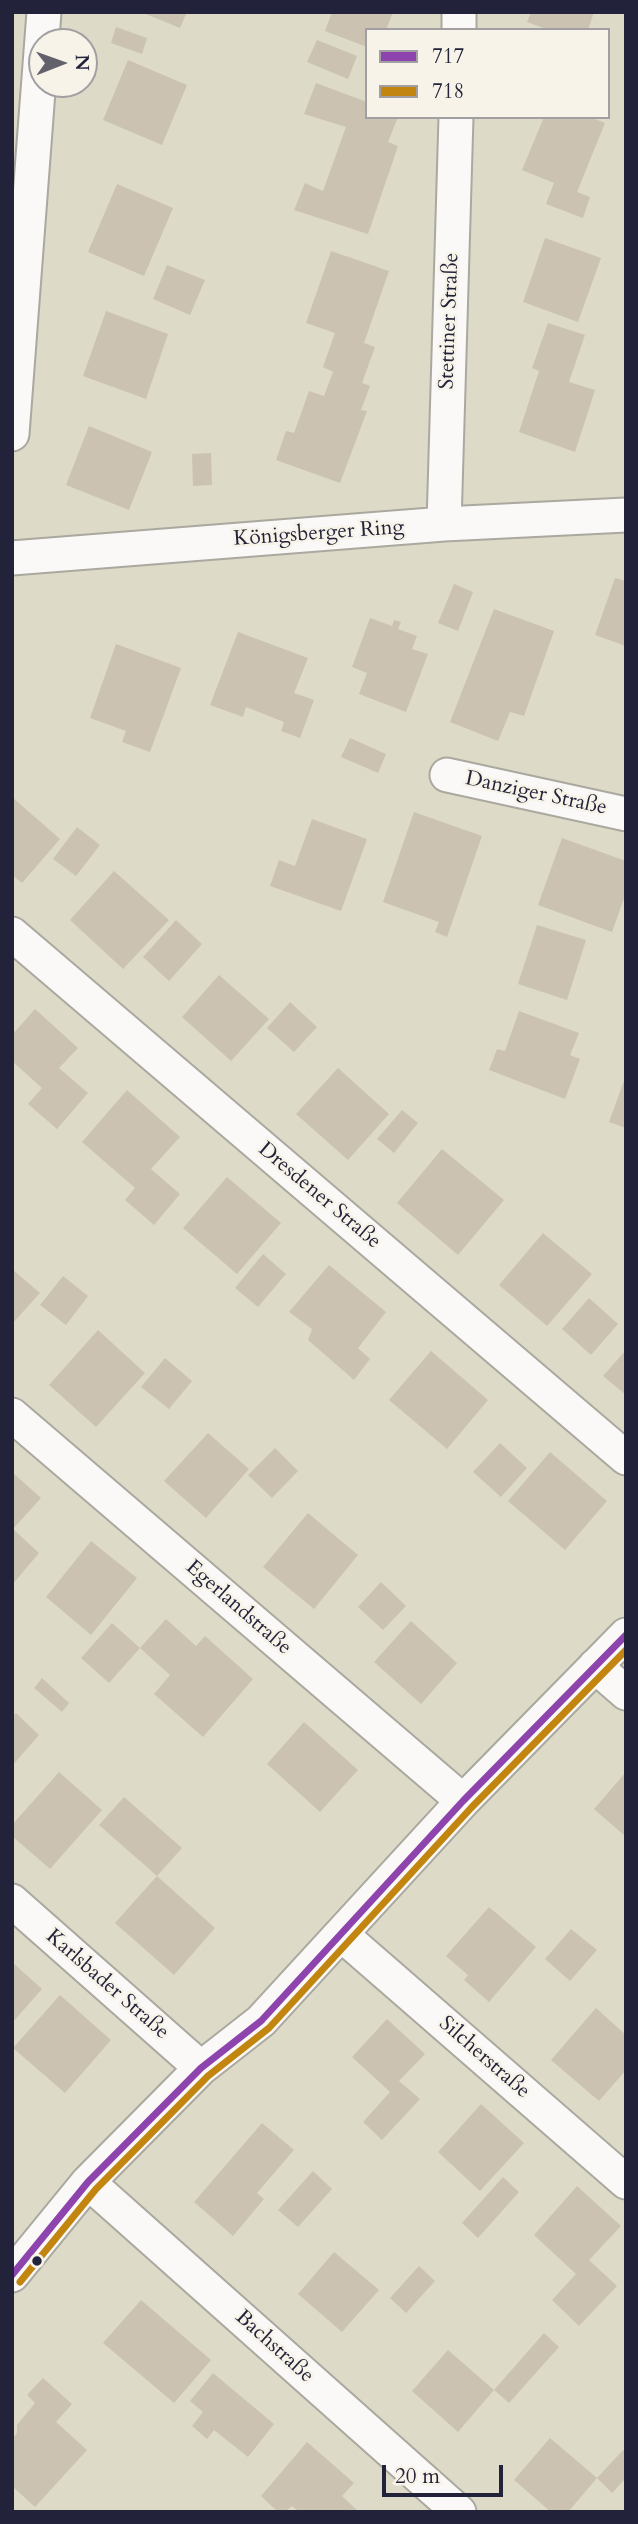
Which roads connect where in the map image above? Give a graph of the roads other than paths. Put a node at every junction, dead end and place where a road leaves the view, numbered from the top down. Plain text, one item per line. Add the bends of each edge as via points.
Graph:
1 (44, 12) edge
2 (456, 119) edge
3 (12, 434) edge
4 (626, 515) edge
5 (444, 524) junction
6 (12, 558) edge
7 (447, 775) dead end
8 (626, 814) edge
9 (12, 934) edge
10 (12, 1415) edge
11 (626, 1458) edge
12 (626, 1634) edge
13 (595, 1666) junction
14 (626, 1693) edge
15 (463, 1801) junction
16 (12, 1901) edge
17 (342, 1935) junction
18 (201, 2068) junction
19 (88, 2182) junction
20 (626, 2182) edge
21 (12, 2275) edge
22 (454, 2510) edge

1 - 3 street
2 - 5 street, Stettiner Straße
4 - 5 street, Königsberger Ring
5 - 6 street, Königsberger Ring
7 - 8 street, Danziger Straße
9 - 11 street, Dresdener Straße
10 - 15 street, Egerlandstraße
12 - 13 street
13 - 14 street
13 - 15 street
15 - 17 street
16 - 18 street, Karlsbader Straße
17 - 18 street via 261,2021
17 - 20 street, Silcherstraße
18 - 19 street
19 - 21 street
19 - 22 street, Bachstraße

